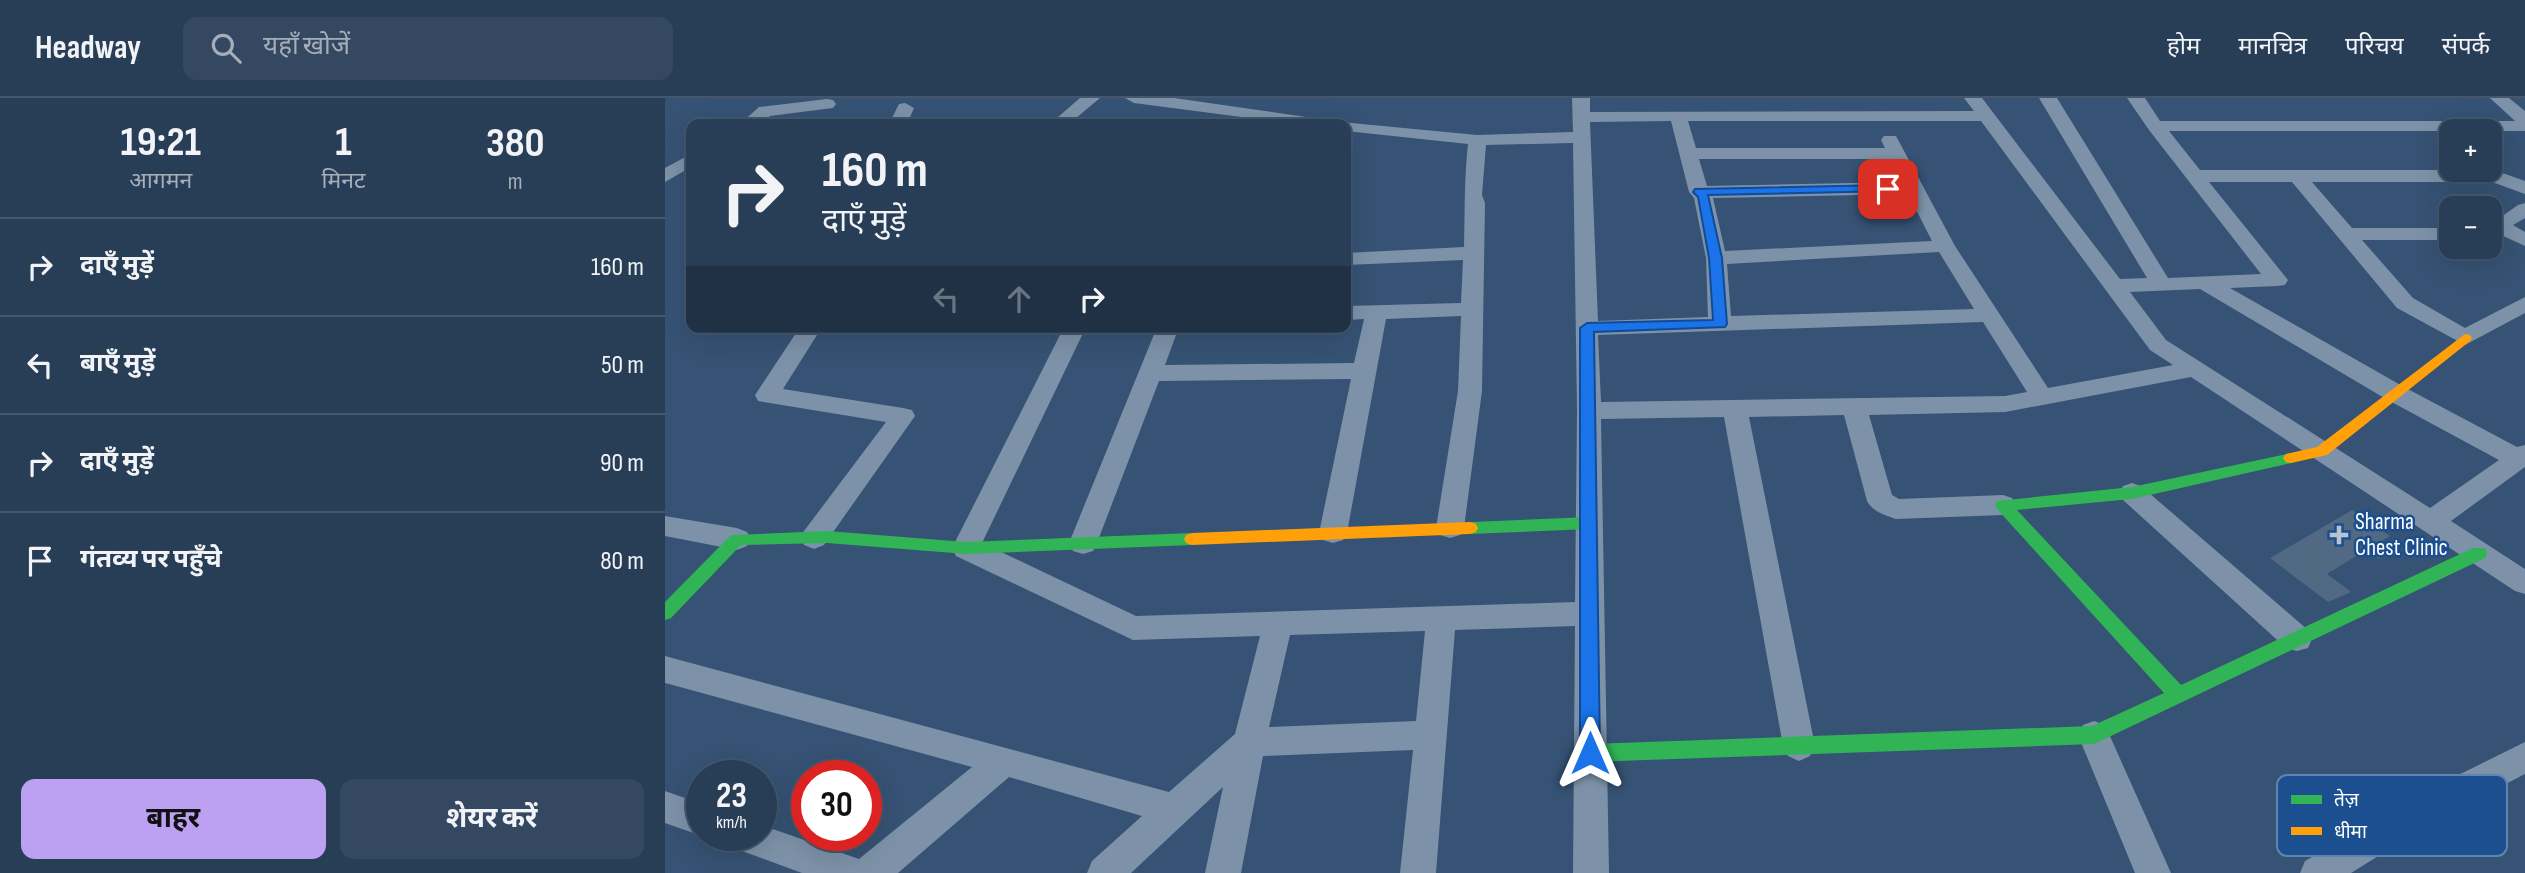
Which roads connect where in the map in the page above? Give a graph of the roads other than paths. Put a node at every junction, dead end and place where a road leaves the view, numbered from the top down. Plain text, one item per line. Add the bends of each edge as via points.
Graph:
1 (1091, 98) edge
2 (1134, 98) edge
3 (2048, 98) edge
4 (2136, 98) edge
5 (2499, 98) edge
6 (1185, 100) edge
7 (829, 101) edge
8 (1873, 107) edge
9 (1980, 107) edge
10 (1678, 116) junction
11 (1167, 117) dead end
12 (1581, 117) edge
13 (755, 119) edge
14 (820, 119) edge
15 (1065, 119) edge
16 (1303, 119) edge
17 (2525, 120) edge
18 (1351, 126) edge
19 (2155, 126) junction
20 (2525, 126) edge
21 (2502, 127) edge
22 (2439, 131) edge
23 (1476, 139) junction
24 (1897, 153) junction
25 (1688, 154) junction
26 (686, 162) edge
27 (2439, 174) edge
28 (665, 176) edge
29 (2195, 176) junction
30 (2297, 176) junction
31 (2502, 178) edge
32 (686, 182) edge
33 (665, 183) edge
34 (1915, 188) junction
35 (2525, 188) edge
36 (1699, 192) junction
37 (2525, 209) edge
38 (2347, 234) junction
39 (2439, 234) edge
40 (2519, 237) edge
41 (1945, 246) junction
42 (1473, 253) junction
43 (1716, 258) junction
44 (1351, 259) edge
45 (2205, 283) junction
46 (2162, 285) junction
47 (2114, 286) junction
48 (2525, 303) edge
49 (1472, 309) junction
50 (1351, 313) edge
51 (1376, 313) junction
52 (1989, 315) junction
53 (1720, 324) junction
54 (1587, 328) junction
55 (807, 333) edge
56 (1072, 333) edge
57 (1166, 333) edge
58 (2465, 338) junction
59 (2195, 369) junction
60 (1365, 371) junction
61 (1149, 373) junction
62 (2396, 393) junction
63 (2042, 397) junction
64 (1854, 407) junction
65 (1735, 408) junction
66 (1589, 411) junction
67 (2322, 451) junction
68 (2522, 457) edge
69 (2132, 493) junction
70 (2003, 505) junction
71 (2430, 522) junction
72 (1589, 523) junction
73 (665, 526) edge
74 (1450, 528) junction
75 (1333, 533) junction
76 (814, 538) junction
77 (737, 539) junction
78 (1083, 543) junction
79 (966, 548) junction
80 (2479, 553) junction
81 (2525, 583) edge
82 (665, 613) edge
83 (1590, 614) junction
84 (1441, 619) junction
85 (1278, 624) junction
86 (2297, 639) junction
87 (665, 669) edge
88 (2178, 695) junction
89 (1430, 735) junction
90 (2094, 736) junction
91 (1249, 742) junction
92 (1799, 746) junction
93 (1590, 753) junction
94 (2525, 757) edge
95 (1004, 761) junction
96 (2490, 775) edge
97 (665, 807) edge
98 (1175, 810) junction
99 (686, 814) edge
100 (777, 847) edge
101 (2346, 856) edge
102 (851, 873) edge
103 (866, 873) edge
104 (1105, 873) edge
105 (1223, 873) edge
106 (1417, 873) edge
107 (1591, 873) edge
108 (2153, 873) edge
109 (2318, 873) edge

1 - 15 street
2 - 6 street
3 - 46 street
4 - 19 street
5 - 17 street
6 - 11 street
6 - 16 street
7 - 13 street via 765,111
7 - 14 street
8 - 9 street
8 - 10 street
8 - 24 street
9 - 47 street
10 - 12 street
10 - 25 street
12 - 23 street
12 - 54 street
18 - 23 street
19 - 22 street
19 - 29 street
20 - 21 street
23 - 42 street
24 - 25 street
24 - 34 street
25 - 36 street
26 - 28 street
27 - 30 street
29 - 30 street
29 - 45 street via 2277,280
30 - 38 street
31 - 35 street
32 - 33 street
34 - 36 street
34 - 41 street
36 - 43 street
37 - 40 street via 2501,221
38 - 39 street
38 - 58 street via 2405,303
41 - 43 street
41 - 52 street
42 - 44 street
42 - 49 street
43 - 53 street
45 - 46 street
45 - 62 street
46 - 47 street
47 - 59 street via 2158,345
48 - 58 street
49 - 51 street
49 - 74 street via 1470,391
50 - 51 street
51 - 60 street
52 - 53 street
52 - 63 street
53 - 54 street
54 - 66 street
55 - 76 street via 767,395 902,416
56 - 79 street
57 - 61 street
58 - 62 street
59 - 63 street
59 - 67 street
60 - 61 street
60 - 75 street
61 - 78 street
62 - 67 street
62 - 68 street
63 - 64 street via 2005,404
64 - 65 street
64 - 70 street via 1880,501 1888,507
65 - 66 street
65 - 92 street
66 - 72 street
67 - 69 street
67 - 71 street
68 - 71 street
69 - 70 street
69 - 86 street
70 - 88 street
71 - 80 street
72 - 74 street
72 - 83 street
73 - 77 street
74 - 75 street
75 - 78 street
76 - 77 street
76 - 79 street
77 - 82 street
78 - 79 street
79 - 85 street via 1133,628
80 - 81 street
80 - 86 street
83 - 84 street
83 - 93 street
84 - 85 street
84 - 89 street
85 - 91 street
86 - 88 street
87 - 95 street
88 - 90 street
89 - 91 street
89 - 106 street
90 - 92 street
90 - 108 street
91 - 98 street
91 - 105 street
92 - 93 street
93 - 107 street
94 - 96 street
95 - 98 street
95 - 103 street
97 - 99 street
98 - 104 street
100 - 102 street
101 - 109 street

